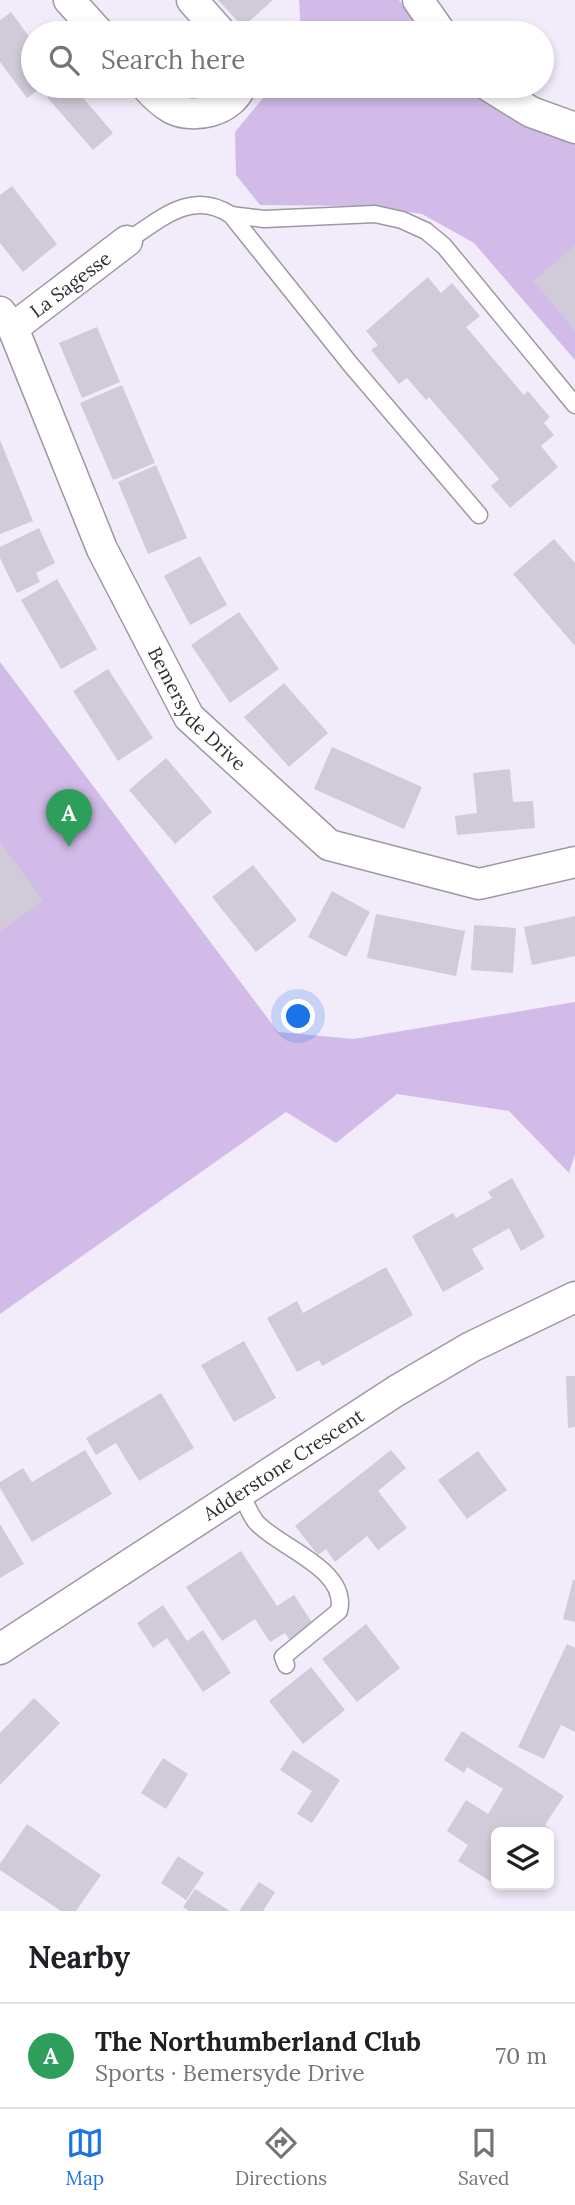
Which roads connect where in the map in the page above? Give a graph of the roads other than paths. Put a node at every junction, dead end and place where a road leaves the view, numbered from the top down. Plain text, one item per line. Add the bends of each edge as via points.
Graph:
1 (69, 0) edge
2 (192, 0) edge
3 (418, 0) edge
4 (88, 21) edge
5 (210, 21) edge
6 (433, 21) edge
7 (160, 98) edge
8 (232, 98) edge
9 (508, 98) edge
10 (575, 128) edge
11 (231, 215) junction
12 (127, 241) joint
13 (6, 320) edge
14 (575, 405) edge
15 (479, 515) dead end
16 (575, 862) edge
17 (575, 1297) edge
18 (241, 1492) junction
19 (0, 1649) edge
20 (286, 1665) dead end

1 - 4 street
2 - 5 street
3 - 6 street
7 - 8 street via 171,108 199,112
9 - 10 street
11 - 12 lane via 218,206 189,204
11 - 14 lane via 264,219 375,214 426,231
11 - 15 lane
12 - 13 street, La Sagesse
13 - 16 street, Bemersyde Drive via 102,549 189,717 329,845 479,884
17 - 18 street, Adderstone Crescent via 417,1378
18 - 19 street, Adderstone Crescent
18 - 20 lane via 256,1521 316,1565 338,1593 339,1611 290,1649 283,1657

